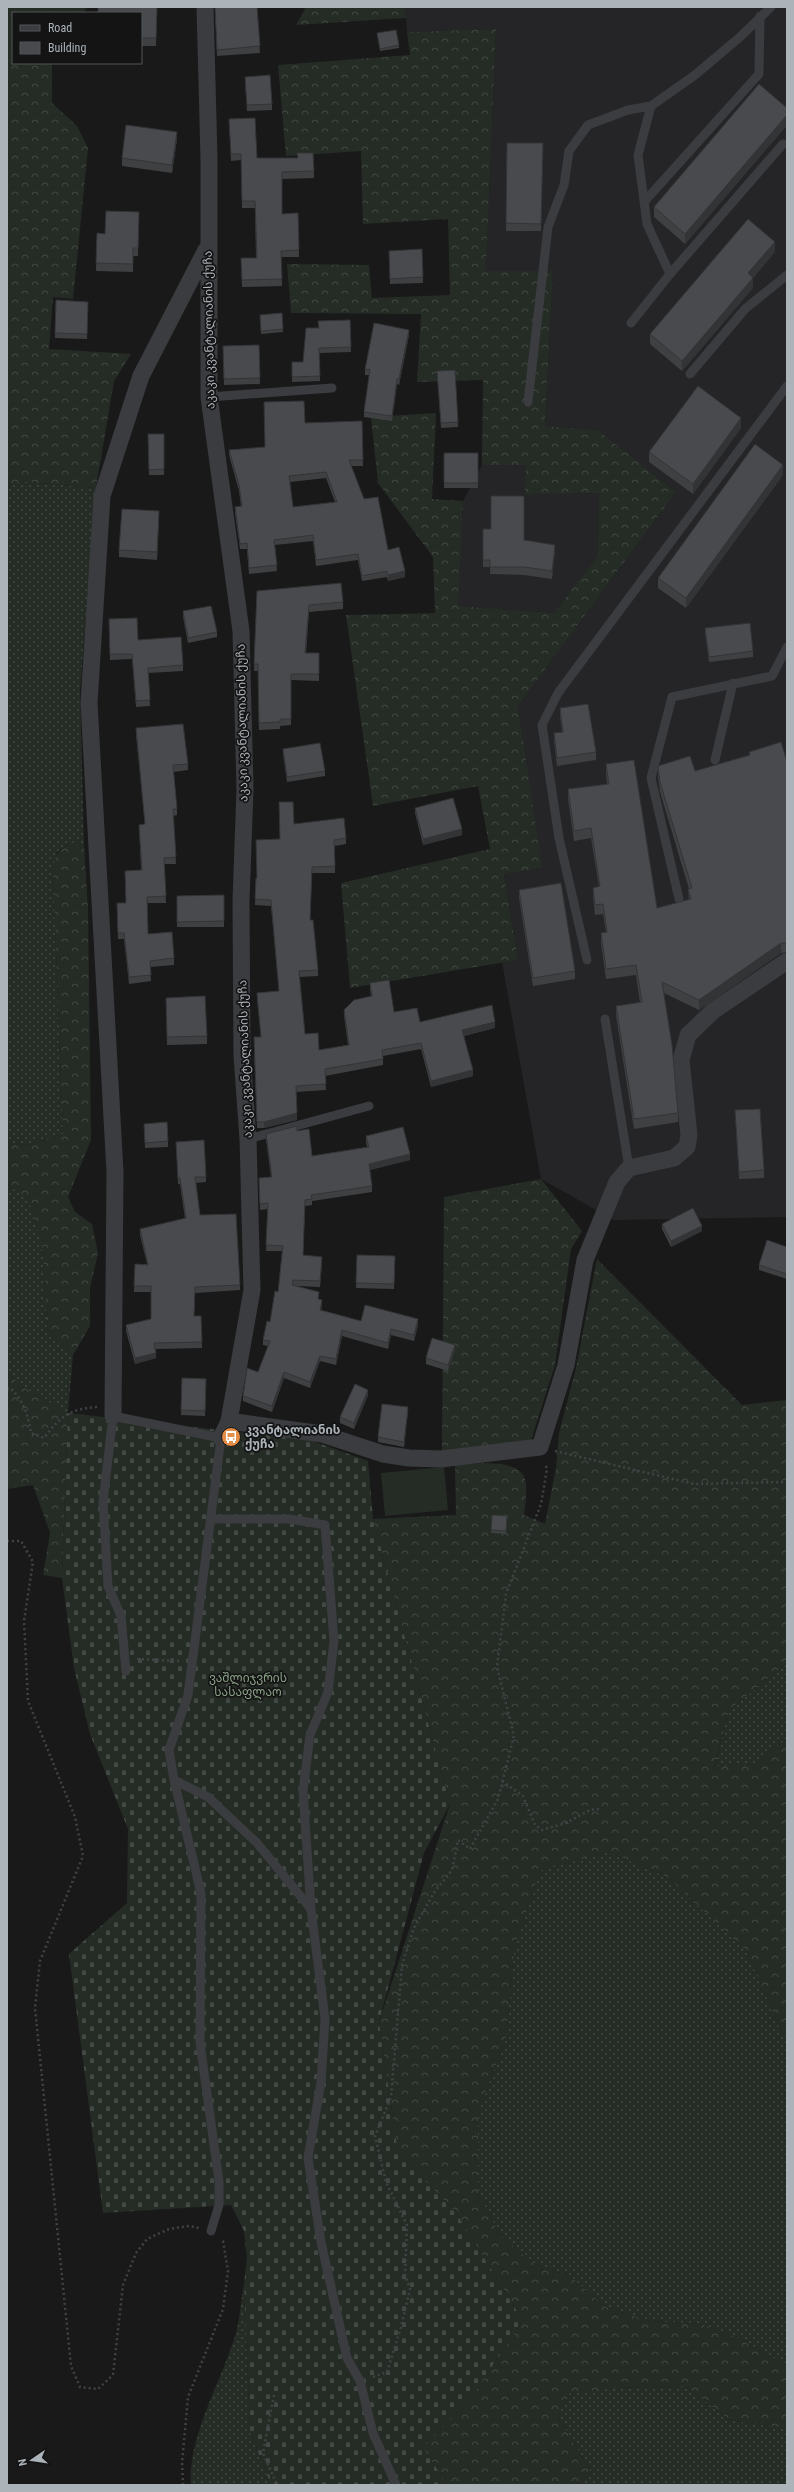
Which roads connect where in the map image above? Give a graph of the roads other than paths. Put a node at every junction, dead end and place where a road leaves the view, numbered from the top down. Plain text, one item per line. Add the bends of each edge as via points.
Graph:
1 (205, 7) edge
2 (771, 7) edge
3 (760, 16) junction
4 (651, 106) junction
5 (783, 144) dead end
6 (644, 202) junction
7 (208, 248) junction
8 (670, 274) junction
9 (787, 275) edge
10 (631, 323) dead end
11 (690, 374) dead end
12 (787, 386) edge
13 (332, 388) dead end
14 (209, 397) junction
15 (528, 402) dead end
16 (787, 647) edge
17 (733, 683) junction
18 (715, 760) dead end
19 (679, 899) dead end
20 (587, 960) dead end
21 (787, 961) edge
22 (605, 1020) dead end
23 (369, 1106) dead end
24 (248, 1139) junction
25 (629, 1168) junction
26 (113, 1411) junction
27 (228, 1422) junction
28 (221, 1438) junction
29 (212, 1519) junction
30 (126, 1671) dead end
31 (174, 1780) junction
32 (311, 1909) junction
33 (211, 2231) road end
34 (396, 2485) edge

1 - 7 street, აკაკი კვანტალიანის ქუჩა via 209,158
2 - 3 lane
3 - 4 lane via 740,37
3 - 6 lane via 760,74
4 - 6 lane via 638,155
4 - 15 lane via 628,110 588,126 569,151 564,185 548,227
5 - 8 lane
6 - 8 lane via 647,224
7 - 14 street, აკაკი კვანტალიანის ქუჩა
7 - 26 street via 141,376 102,496 89,703 115,1172
8 - 10 lane
9 - 11 lane via 745,309
12 - 20 lane via 558,693 542,725 559,838
13 - 14 lane
14 - 24 street, აკაკი კვანტალიანის ქუჩა via 241,631 245,789 241,901 242,1056
16 - 17 lane via 772,676
17 - 18 lane
17 - 19 lane via 672,697 651,778
21 - 25 street via 713,1011 688,1035 681,1060 689,1135 687,1147 674,1158
22 - 25 lane
23 - 24 lane
24 - 27 street, აკაკი კვანტალიანის ქუჩა via 252,1290
25 - 27 street via 617,1182 585,1260 566,1365 540,1447 441,1459 409,1458 383,1454 322,1434
26 - 28 lane
26 - 30 lane via 103,1502 108,1586 121,1616
27 - 28 street, აკაკი კვანტალიანის ქუჩა
28 - 29 lane
29 - 31 lane via 188,1695 169,1750
29 - 32 lane via 290,1519 324,1525 334,1641 328,1692 310,1735 303,1791
31 - 32 lane via 208,1797 230,1817 257,1843
31 - 33 lane via 201,1893 200,2043 219,2181 219,2205
32 - 34 lane via 325,2019 321,2082 308,2158 321,2242 347,2358 360,2380 373,2433

